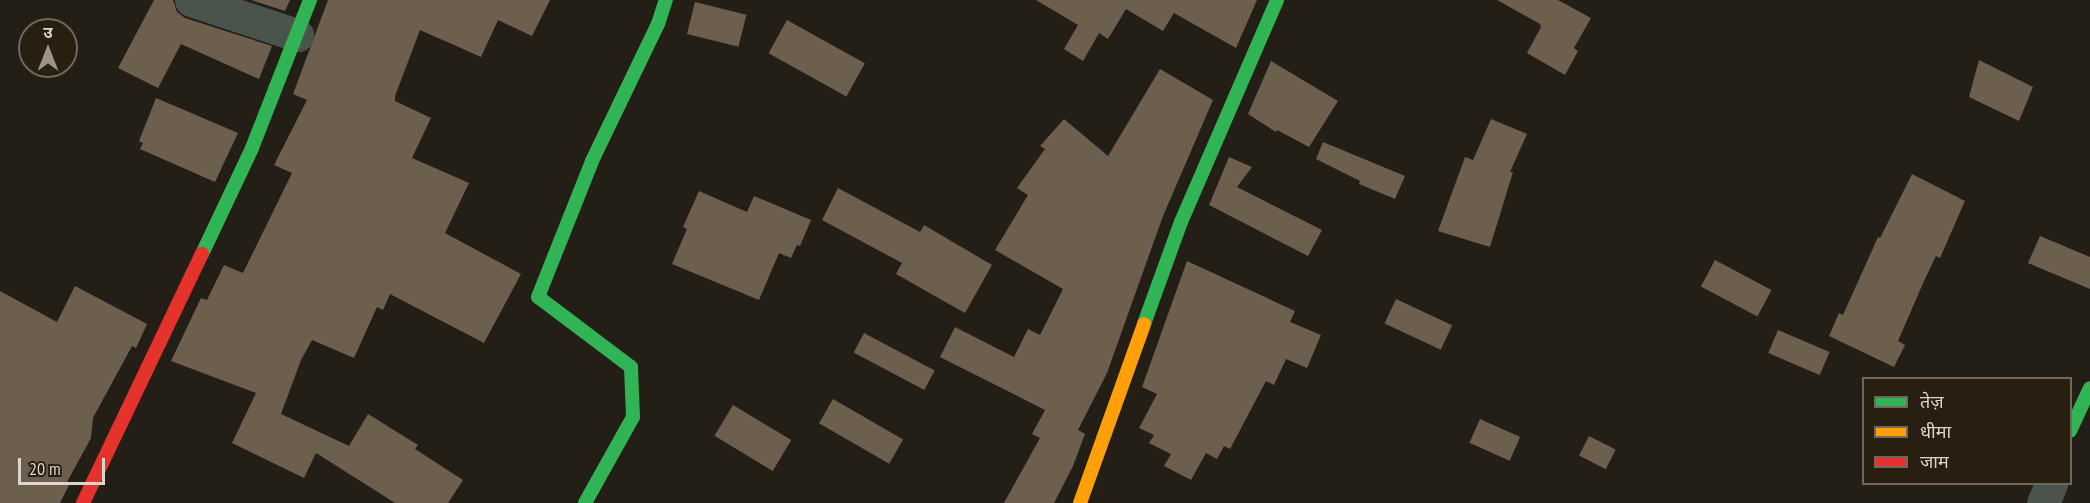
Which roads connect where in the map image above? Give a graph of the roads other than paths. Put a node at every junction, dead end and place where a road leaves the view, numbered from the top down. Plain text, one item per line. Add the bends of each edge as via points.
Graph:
1 (191, 0) edge
2 (310, 0) edge
3 (666, 0) edge
4 (1277, 0) edge
5 (297, 35) junction
6 (2090, 388) edge
7 (2072, 427) edge
8 (2050, 485) edge
9 (83, 503) edge
10 (585, 503) edge
11 (1080, 503) edge
12 (2043, 503) edge

1 - 5 street
2 - 5 street
3 - 10 street via 592,161 538,297 632,367 633,417
4 - 11 street via 1181,222
5 - 9 street via 252,148
6 - 7 street
8 - 12 street

